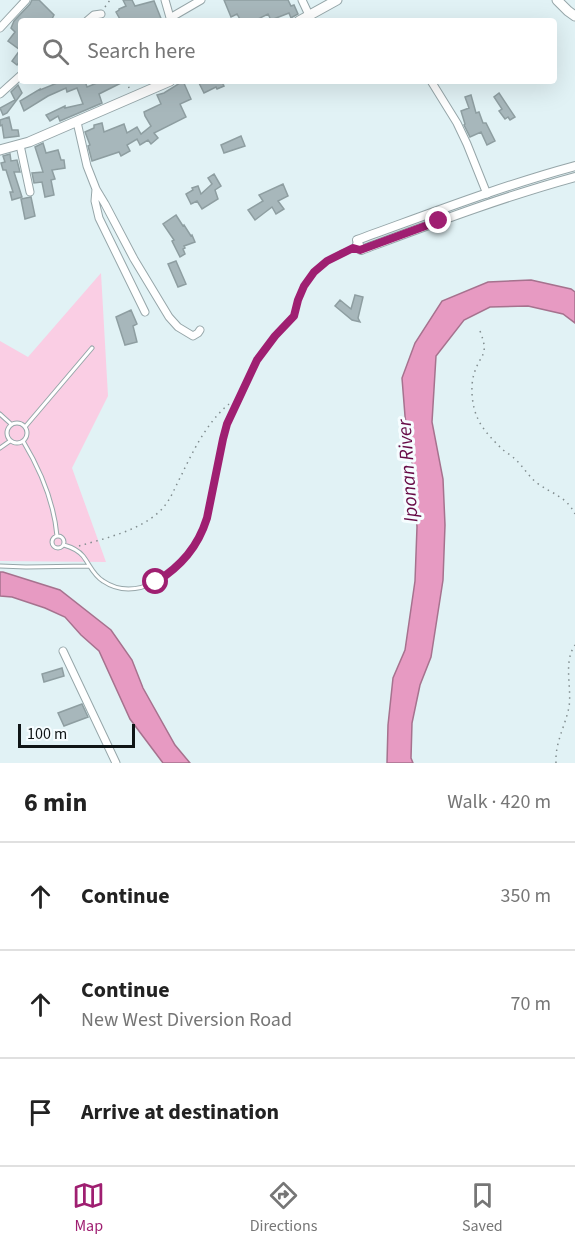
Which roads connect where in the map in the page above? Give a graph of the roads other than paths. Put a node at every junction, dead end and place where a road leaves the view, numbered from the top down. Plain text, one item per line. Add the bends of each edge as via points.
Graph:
1 (26, 0) edge
2 (165, 0) edge
3 (201, 0) edge
4 (302, 0) edge
5 (337, 0) edge
6 (557, 0) edge
7 (100, 14) road end
8 (309, 15) junction
9 (575, 16) edge
10 (90, 18) edge
11 (170, 18) edge
12 (174, 18) edge
13 (304, 18) edge
14 (0, 27) edge
15 (18, 78) edge
16 (163, 84) edge
17 (433, 84) edge
18 (0, 94) edge
19 (77, 122) junction
20 (20, 145) junction
21 (0, 150) edge
22 (575, 166) edge
23 (575, 177) edge
24 (96, 189) junction
25 (30, 192) dead end
26 (487, 194) junction
27 (357, 246) junction
28 (145, 312) dead end
29 (200, 330) dead end
30 (92, 348) dead end
31 (0, 414) edge
32 (11, 424) junction
33 (25, 427) junction
34 (10, 441) junction
35 (23, 441) junction
36 (0, 448) edge
37 (57, 536) junction
38 (63, 545) junction
39 (0, 566) edge
40 (89, 566) junction
41 (63, 651) dead end
42 (116, 763) edge

1 - 14 street
2 - 11 street
3 - 12 street
4 - 8 street
5 - 8 main road
6 - 9 main road
7 - 10 street
8 - 13 main road
15 - 18 street
16 - 19 main road
17 - 26 street via 457,123
19 - 20 main road
19 - 24 street
20 - 21 main road
20 - 25 street
22 - 26 street
23 - 27 street
24 - 28 street via 99,218
24 - 29 street via 169,317 190,335
26 - 27 street
27 - 40 lane via 314,272 304,286 294,316 257,360 227,424 203,530 184,560 156,582 126,589 103,581
30 - 33 lane
31 - 32 lane
32 - 33 lane
32 - 34 lane via 6,433
33 - 35 lane
34 - 35 lane
34 - 36 lane
35 - 37 lane via 48,492
37 - 38 lane via 63,539
37 - 38 lane via 52,545
38 - 40 lane via 84,556
39 - 40 lane
41 - 42 street

